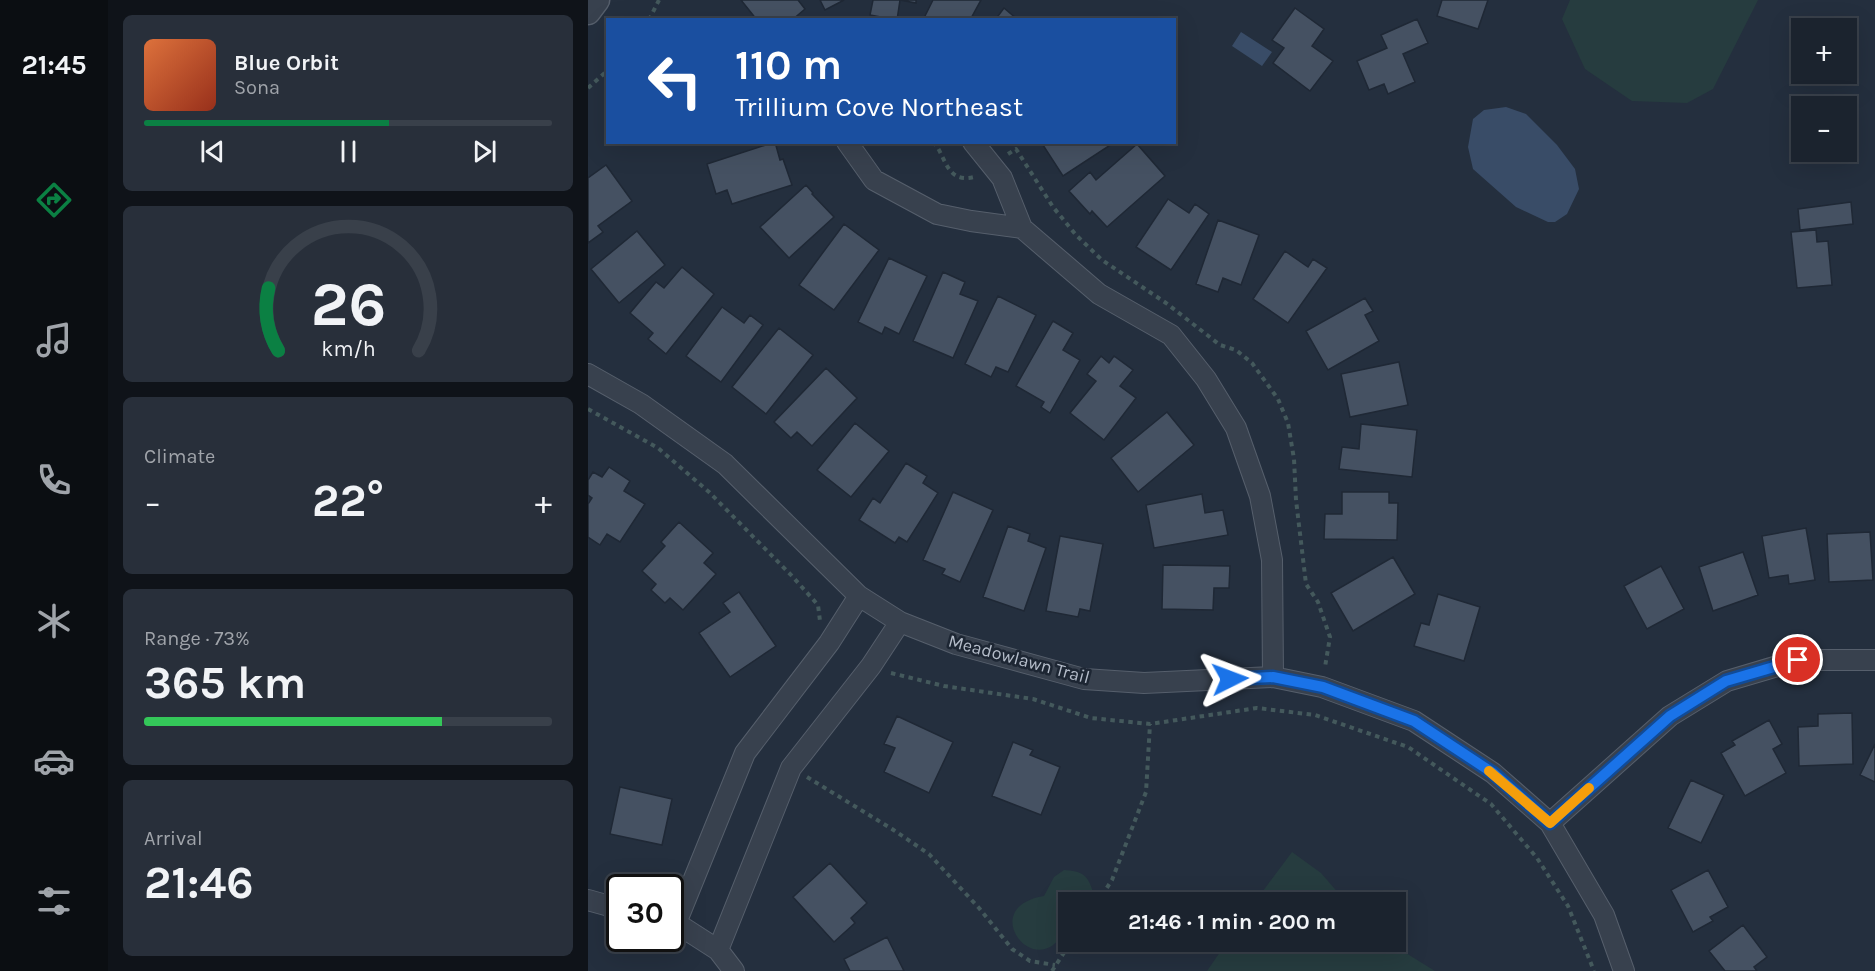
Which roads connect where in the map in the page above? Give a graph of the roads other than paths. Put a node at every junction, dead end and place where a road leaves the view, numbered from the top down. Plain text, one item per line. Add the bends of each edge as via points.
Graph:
1 (597, 0) edge
2 (588, 12) edge
3 (848, 144) edge
4 (975, 144) edge
5 (1022, 228) junction
6 (588, 375) edge
7 (859, 596) junction
8 (900, 622) junction
9 (1875, 660) edge
10 (1273, 677) junction
11 (1550, 823) junction
12 (684, 897) edge
13 (588, 900) edge
14 (606, 905) edge
15 (684, 930) edge
16 (718, 950) junction
17 (734, 971) edge
18 (1624, 971) edge

1 - 2 street
3 - 5 street via 874,180 937,214
4 - 5 street via 1002,177
5 - 10 street via 1099,294 1171,335 1206,379 1236,428 1260,496 1272,560
6 - 7 street, Meadowlawn Trail via 641,404 725,464
7 - 8 street, Meadowlawn Trail
7 - 12 street via 829,643 745,753
8 - 10 street, Meadowlawn Trail via 956,644 1084,679 1144,683
8 - 16 street via 871,666 791,768
9 - 11 street via 1798,660 1726,681 1670,716
10 - 11 street, Meadowlawn Trail via 1323,687 1414,721 1493,773
11 - 18 street, Meadowlawn Trail via 1604,915
13 - 14 street
15 - 16 street
16 - 17 street

